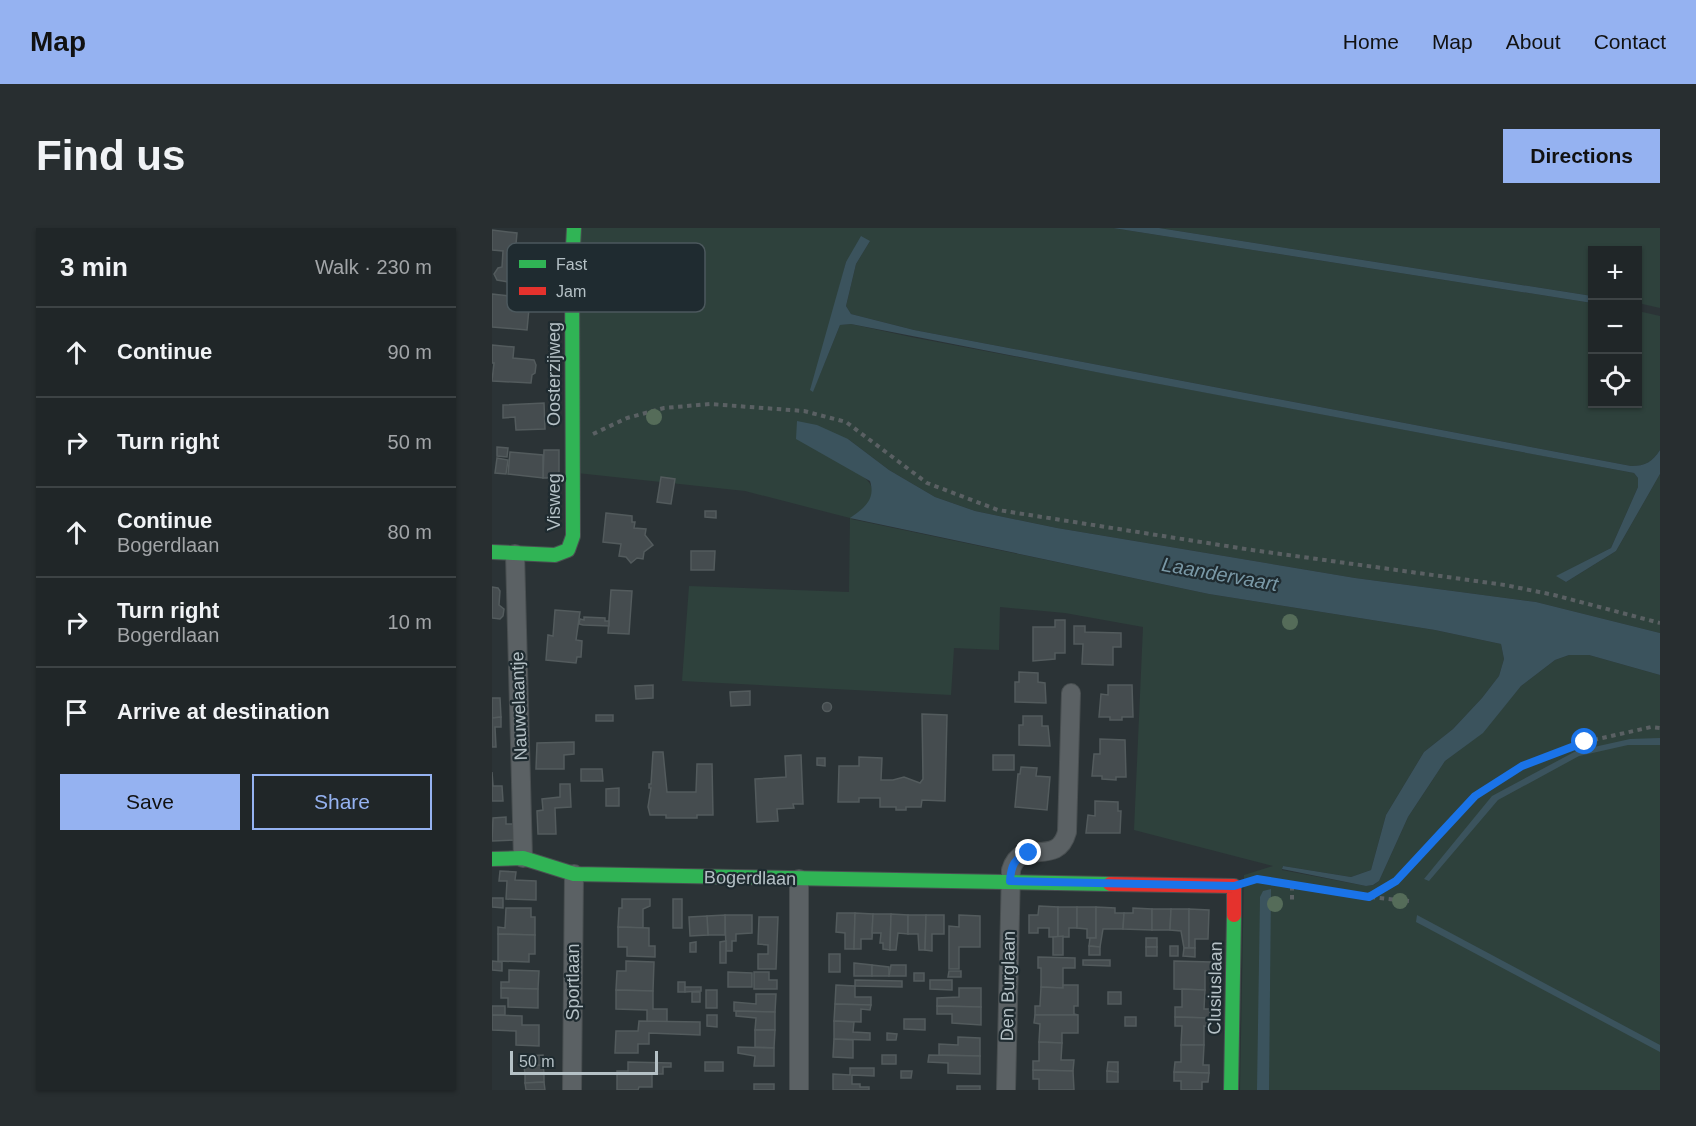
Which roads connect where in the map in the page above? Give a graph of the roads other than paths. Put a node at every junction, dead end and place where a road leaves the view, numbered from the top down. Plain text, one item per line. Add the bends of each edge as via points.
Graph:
1 (574, 228) edge
2 (574, 243) edge
3 (574, 312) edge
4 (573, 448) joint
5 (492, 552) edge
6 (515, 554) junction
7 (1071, 693) dead end
8 (523, 858) junction
9 (492, 859) edge
10 (574, 874) junction
11 (800, 879) junction
12 (1010, 881) junction
13 (1234, 886) joint
14 (573, 1090) edge
15 (799, 1090) edge
16 (1006, 1090) edge
17 (1232, 1090) edge

1 - 2 street, Oosterzijweg
3 - 4 street, Oosterzijweg
4 - 6 street, Visweg via 573,536 568,550 555,555
5 - 6 street, Visweg
6 - 8 street, Nauwelaantje
7 - 12 street via 1064,842 1054,851 1021,856 1012,866
8 - 9 street, Bogerdlaan
8 - 10 street, Bogerdlaan
10 - 11 street, Bogerdlaan
10 - 14 street, Sportlaan
11 - 12 street, Bogerdlaan
11 - 15 street
12 - 13 street, Bogerdlaan
12 - 16 street, Den Burglaan
13 - 17 street, Clusiuslaan

